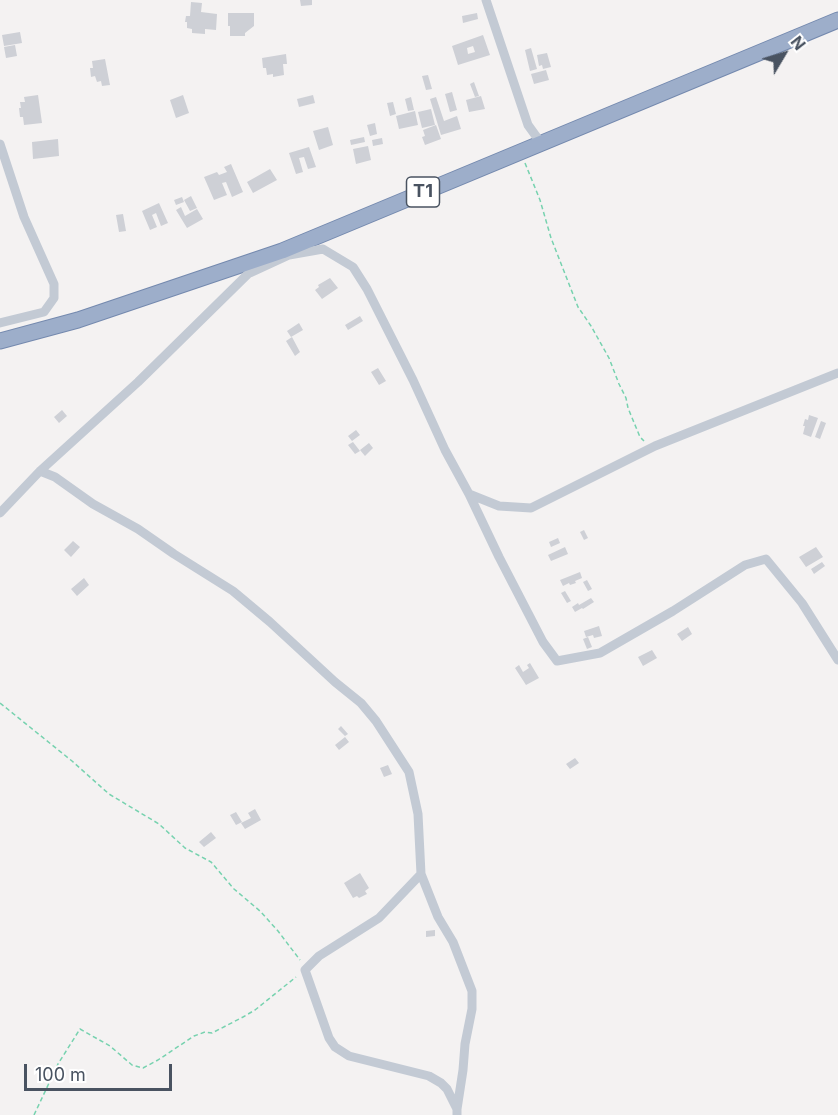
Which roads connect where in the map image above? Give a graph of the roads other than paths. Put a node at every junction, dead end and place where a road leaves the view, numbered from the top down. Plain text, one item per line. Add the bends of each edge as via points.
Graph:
1 (486, 0) edge
2 (838, 20) edge
3 (541, 143) junction
4 (0, 144) edge
5 (267, 256) junction
6 (250, 273) junction
7 (0, 323) edge
8 (0, 341) edge
9 (838, 373) edge
10 (40, 471) junction
11 (469, 494) junction
12 (0, 513) edge
13 (838, 660) edge
14 (421, 874) junction
15 (457, 1112) edge

1 - 3 street via 528,125
2 - 3 highway, T1
3 - 5 highway, T1
4 - 7 street via 24,217 54,284 54,298 44,312
5 - 6 street
5 - 8 highway, T1 via 78,320
6 - 10 street
6 - 11 street via 289,255 323,249 353,267
9 - 11 street via 651,448 531,508 499,506
10 - 12 street
10 - 14 street via 233,591 361,703 409,772 418,814
11 - 13 street via 543,642 557,661 600,653 745,565 766,558 802,603
14 - 15 street via 472,991
14 - 15 street via 379,918 319,956 305,970 335,1047 349,1056 429,1076 447,1089

